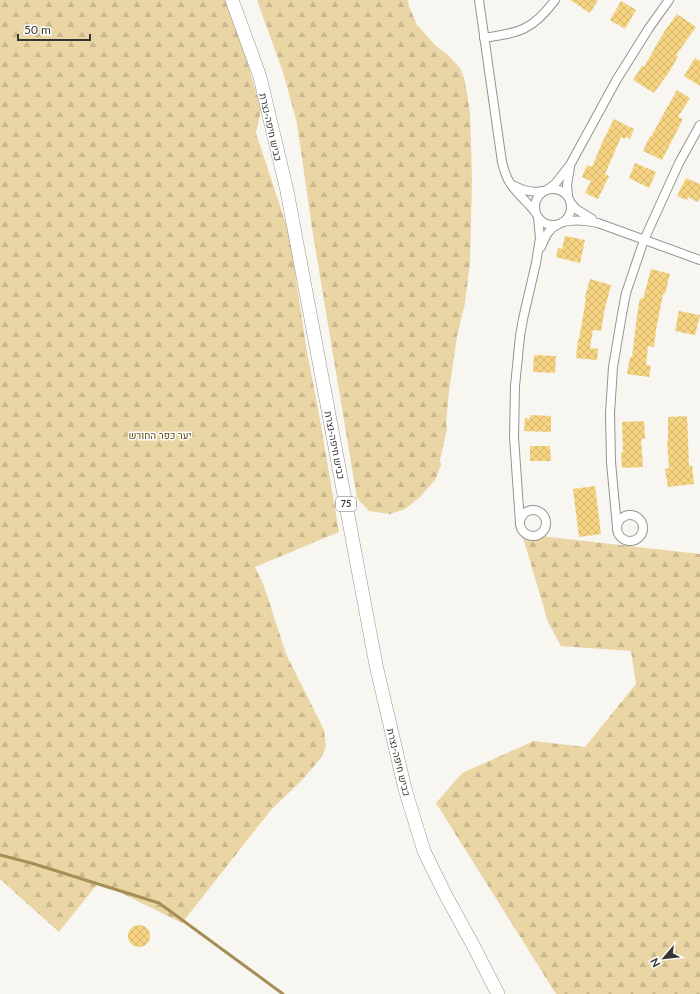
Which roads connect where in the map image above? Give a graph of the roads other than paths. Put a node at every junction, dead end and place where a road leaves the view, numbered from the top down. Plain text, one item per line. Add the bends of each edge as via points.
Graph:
1 (232, 0) edge
2 (479, 0) edge
3 (555, 0) edge
4 (669, 0) edge
5 (484, 38) junction
6 (700, 125) edge
7 (572, 163) junction
8 (507, 178) junction
9 (546, 190) junction
10 (568, 195) junction
11 (571, 203) junction
12 (537, 215) junction
13 (598, 223) junction
14 (560, 224) junction
15 (644, 240) junction
16 (700, 260) edge
17 (536, 263) junction
18 (517, 489) junction
19 (613, 492) junction
20 (533, 510) junction
21 (630, 515) junction
22 (520, 523) junction
23 (617, 527) junction
24 (498, 994) edge

1 - 24 highway, כביש חיפה-נצרת / 75 via 260,77 287,191 376,665 405,789 424,851
2 - 5 street
3 - 5 street via 541,17 526,28 510,34
4 - 7 street via 617,79
5 - 8 street via 502,162
6 - 15 street via 679,163
7 - 9 street via 555,184
7 - 10 street via 567,185
8 - 9 street via 514,186 528,192
8 - 12 street
9 - 10 street via 558,189
9 - 12 street via 535,202
10 - 11 street
11 - 13 street
11 - 14 street via 571,213
12 - 14 street via 545,223
12 - 17 street via 540,238
13 - 14 street via 571,220
13 - 15 street
14 - 17 street via 549,232
15 - 16 street
15 - 19 street via 626,293 613,367 610,436
17 - 18 street via 523,319 515,386
18 - 20 street via 520,498
18 - 22 street
19 - 21 street via 618,505
19 - 23 street
20 - 22 street via 523,516
20 - 22 street via 543,514 546,521 546,528 542,534 528,536
21 - 23 street via 622,517
21 - 23 street via 637,516 643,525 643,532 639,538 625,540 619,535

